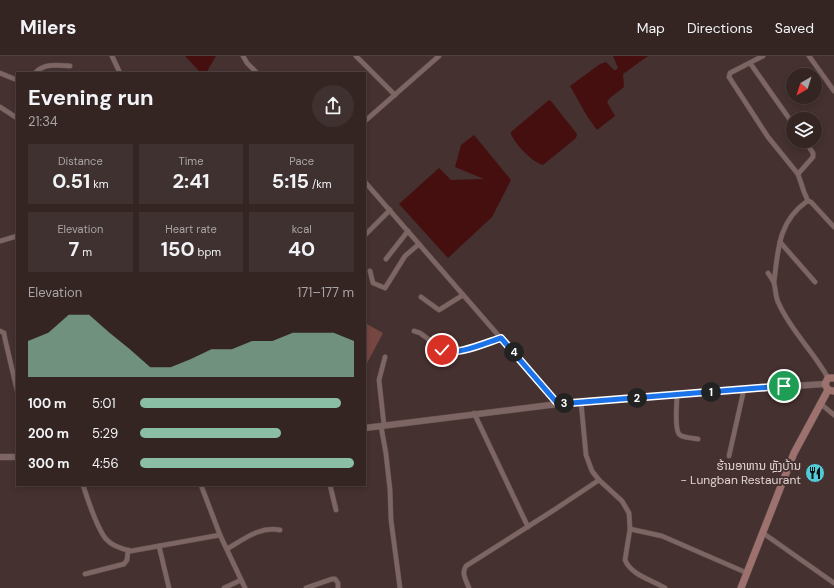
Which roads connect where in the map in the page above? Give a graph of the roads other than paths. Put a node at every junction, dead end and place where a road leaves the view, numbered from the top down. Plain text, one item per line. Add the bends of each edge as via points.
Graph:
1 (112, 56) edge
2 (243, 56) edge
3 (356, 56) edge
4 (439, 56) edge
5 (763, 56) edge
6 (808, 56) edge
7 (750, 63) junction
8 (70, 66) dead end
9 (36, 72) edge
10 (120, 72) edge
11 (256, 72) edge
12 (0, 73) edge
13 (16, 80) edge
14 (834, 90) edge
15 (395, 95) junction
16 (0, 107) edge
17 (786, 114) edge
18 (16, 117) edge
19 (366, 120) edge
20 (810, 148) edge
21 (798, 174) junction
22 (366, 183) edge
23 (808, 201) junction
24 (390, 210) junction
25 (834, 227) edge
26 (408, 230) junction
27 (366, 234) edge
28 (16, 236) edge
29 (0, 241) edge
30 (780, 242) junction
31 (419, 244) junction
32 (386, 259) dead end
33 (370, 271) dead end
34 (768, 273) dead end
35 (774, 282) junction
36 (815, 282) dead end
37 (463, 294) junction
38 (421, 297) dead end
39 (0, 331) edge
40 (414, 331) dead end
41 (501, 338) junction
42 (385, 357) dead end
43 (830, 384) edge
44 (16, 386) edge
45 (744, 389) junction
46 (677, 395) junction
47 (581, 402) junction
48 (558, 404) junction
49 (821, 404) junction
50 (474, 413) junction
51 (834, 415) edge
52 (382, 425) junction
53 (366, 428) edge
54 (698, 439) dead end
55 (729, 456) dead end
56 (0, 457) edge
57 (16, 457) edge
58 (599, 480) junction
59 (83, 486) edge
60 (201, 486) edge
61 (330, 486) edge
62 (336, 510) dead end
63 (528, 527) junction
64 (630, 529) junction
65 (280, 530) dead end
66 (763, 533) junction
67 (220, 535) junction
68 (159, 546) junction
69 (227, 549) junction
70 (128, 550) junction
71 (747, 573) junction
72 (85, 574) dead end
73 (241, 580) junction
74 (834, 583) edge
75 (169, 588) edge
76 (224, 588) edge
77 (245, 588) edge
78 (306, 588) edge
79 (338, 588) edge
80 (400, 588) edge
81 (469, 588) edge
82 (665, 588) edge
83 (741, 588) edge

1 - 10 street
2 - 11 street
3 - 15 street
4 - 15 street
5 - 7 street
6 - 14 street
7 - 17 street
7 - 21 street via 730,73 729,77 768,137
8 - 9 street via 45,66
12 - 13 street
15 - 19 street
16 - 18 street
20 - 21 street via 813,157
21 - 23 street
22 - 24 street
23 - 25 street
23 - 30 street via 793,213
24 - 26 street
24 - 27 street
26 - 31 street
26 - 32 street
28 - 29 street
30 - 35 street
30 - 36 street
31 - 33 street via 402,261 386,288 373,283
31 - 37 street
34 - 35 street
35 - 43 street via 778,304 822,368
37 - 38 street via 439,310
37 - 41 street
39 - 44 street via 4,334
40 - 41 street via 446,352 465,350
41 - 48 street
42 - 52 street via 379,380
43 - 45 street
43 - 49 main road
45 - 46 street
45 - 55 street
46 - 47 street
46 - 54 street via 678,434
47 - 48 street
47 - 58 street via 586,455 592,471
48 - 50 street
49 - 51 street
49 - 66 main road via 794,453
50 - 52 street
50 - 63 street
52 - 53 street
52 - 80 street
56 - 57 street
58 - 63 street
58 - 64 street via 626,506
59 - 70 street via 106,540
60 - 67 street
61 - 62 street
63 - 81 street via 466,566 463,573
64 - 71 street via 662,536
64 - 82 street via 625,560 627,564 632,570
65 - 69 street via 260,530
66 - 71 main road
66 - 74 street
67 - 68 street
67 - 69 street
68 - 70 street
68 - 75 street
69 - 73 street
70 - 72 street via 124,564
71 - 83 main road
73 - 76 street
73 - 77 street
78 - 79 street via 335,579

